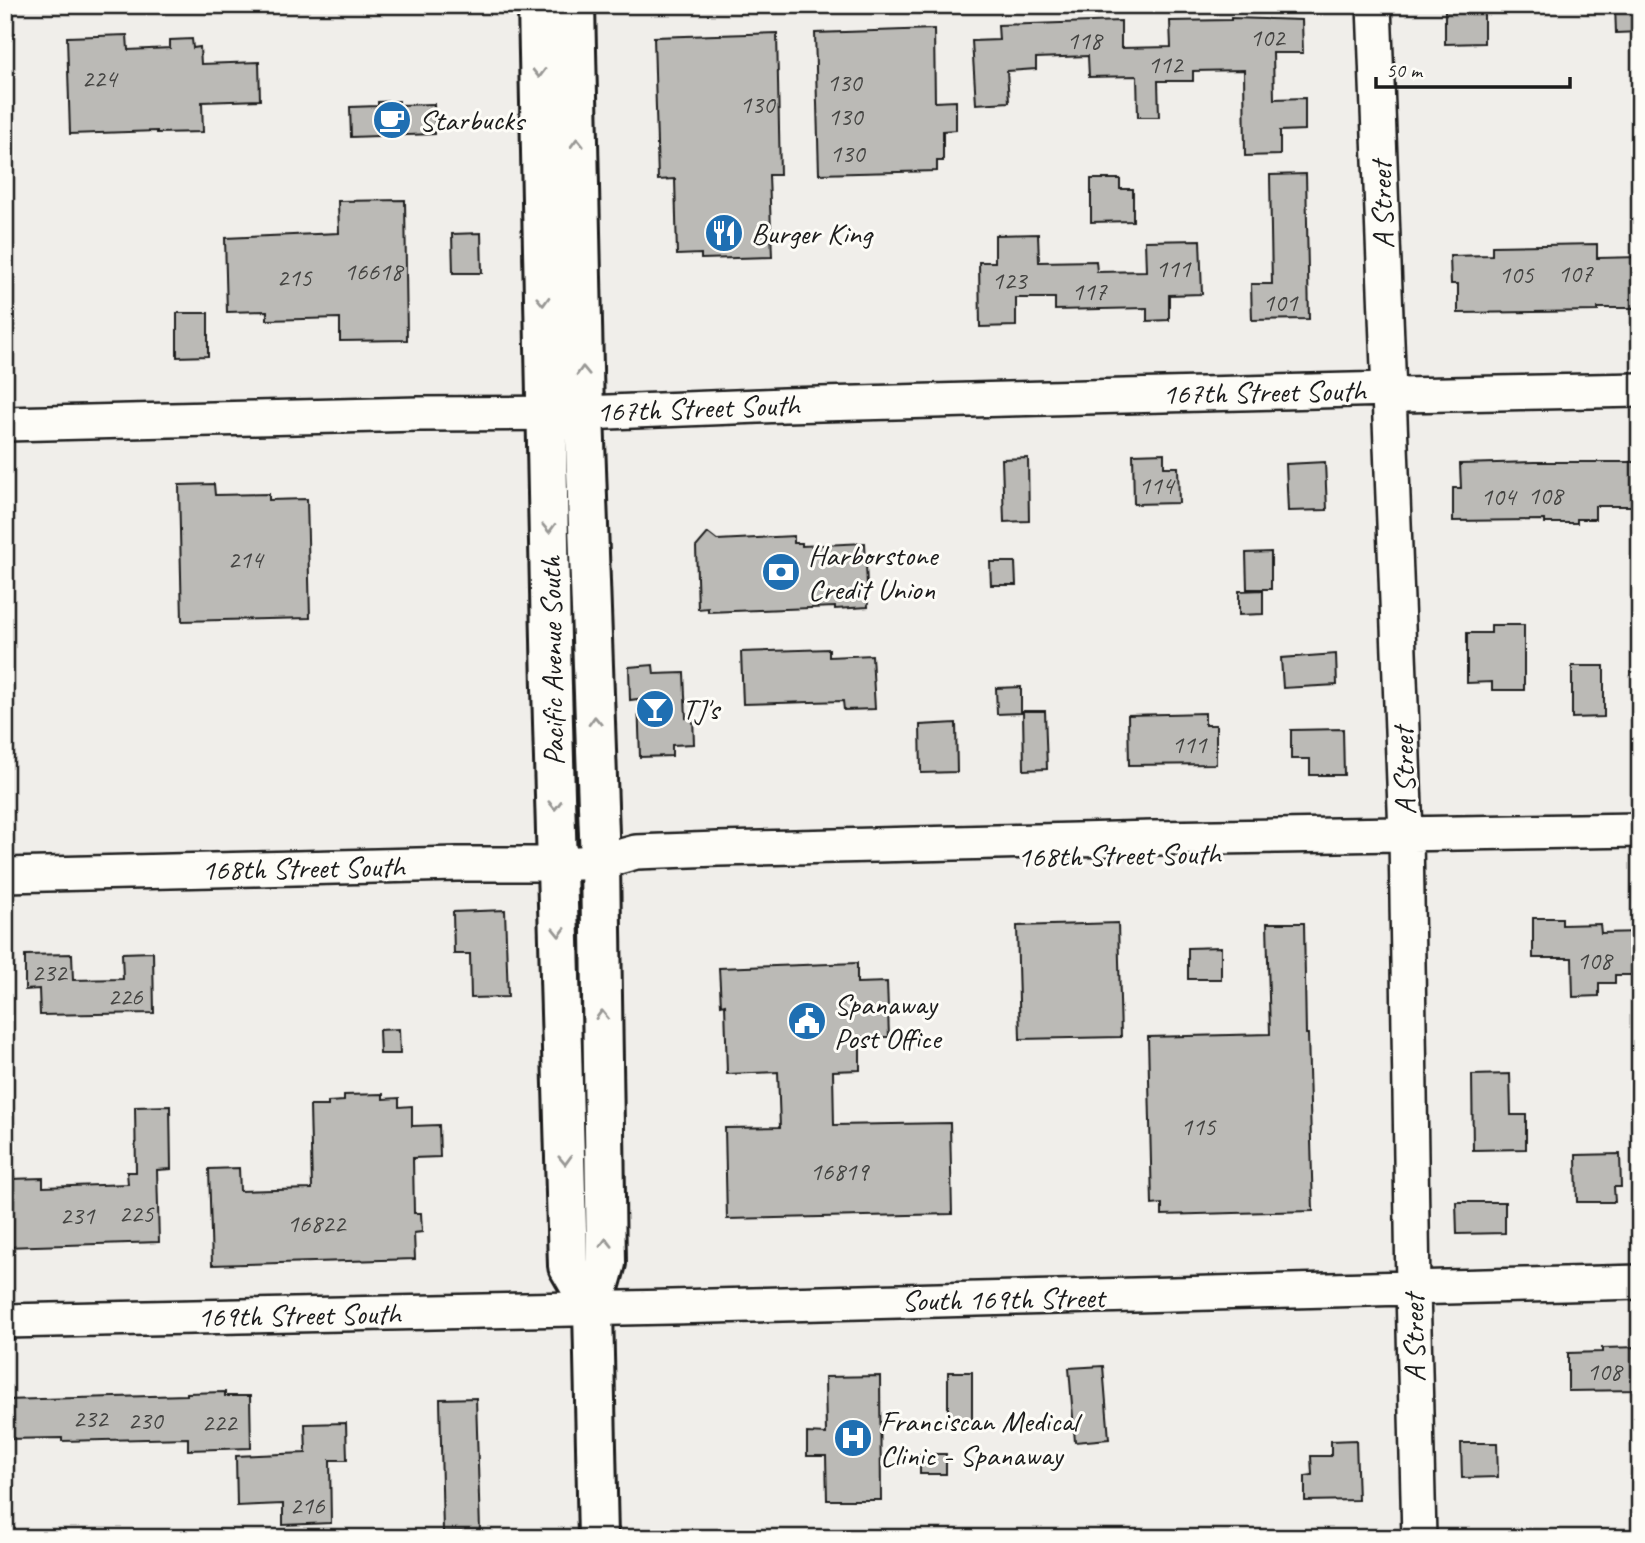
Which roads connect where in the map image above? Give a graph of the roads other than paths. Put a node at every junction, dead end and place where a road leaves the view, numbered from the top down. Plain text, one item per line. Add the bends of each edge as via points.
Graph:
1 (538, 5) edge
2 (575, 5) edge
3 (1374, 5) edge
4 (1390, 389) junction
5 (1640, 390) edge
6 (546, 413) junction
7 (584, 413) junction
8 (5, 425) edge
9 (1640, 830) edge
10 (1406, 841) junction
11 (1640, 843) edge
12 (600, 862) junction
13 (557, 864) junction
14 (5, 875) edge
15 (1640, 1282) edge
16 (1413, 1288) junction
17 (593, 1309) junction
18 (5, 1321) edge
19 (598, 1538) edge
20 (1419, 1538) edge

1 -> 6 main road, Pacific Avenue South
7 -> 2 main road, Pacific Avenue South
3 - 4 street, A Street
4 - 5 street, 167th Street South via 1402,395
4 - 7 street, 167th Street South
4 - 10 street, A Street
6 - 7 street, 167th Street South
6 - 8 street, 167th Street South
6 -> 13 main road, Pacific Avenue South
12 -> 7 main road, Pacific Avenue South
9 - 10 street
10 - 11 street, 168th Street South
10 - 12 street, 168th Street South via 1153,838 718,849 636,852
10 - 16 street, A Street
12 - 13 street, 168th Street South
17 -> 12 main road, Pacific Avenue South via 606,1263
13 - 14 street, 168th Street South
13 -> 17 main road, Pacific Avenue South via 568,1266
15 - 16 street, South 169th Street
16 - 17 street, South 169th Street
16 - 20 street, A Street
17 - 18 street, 169th Street South
17 - 19 main road, Pacific Avenue South

